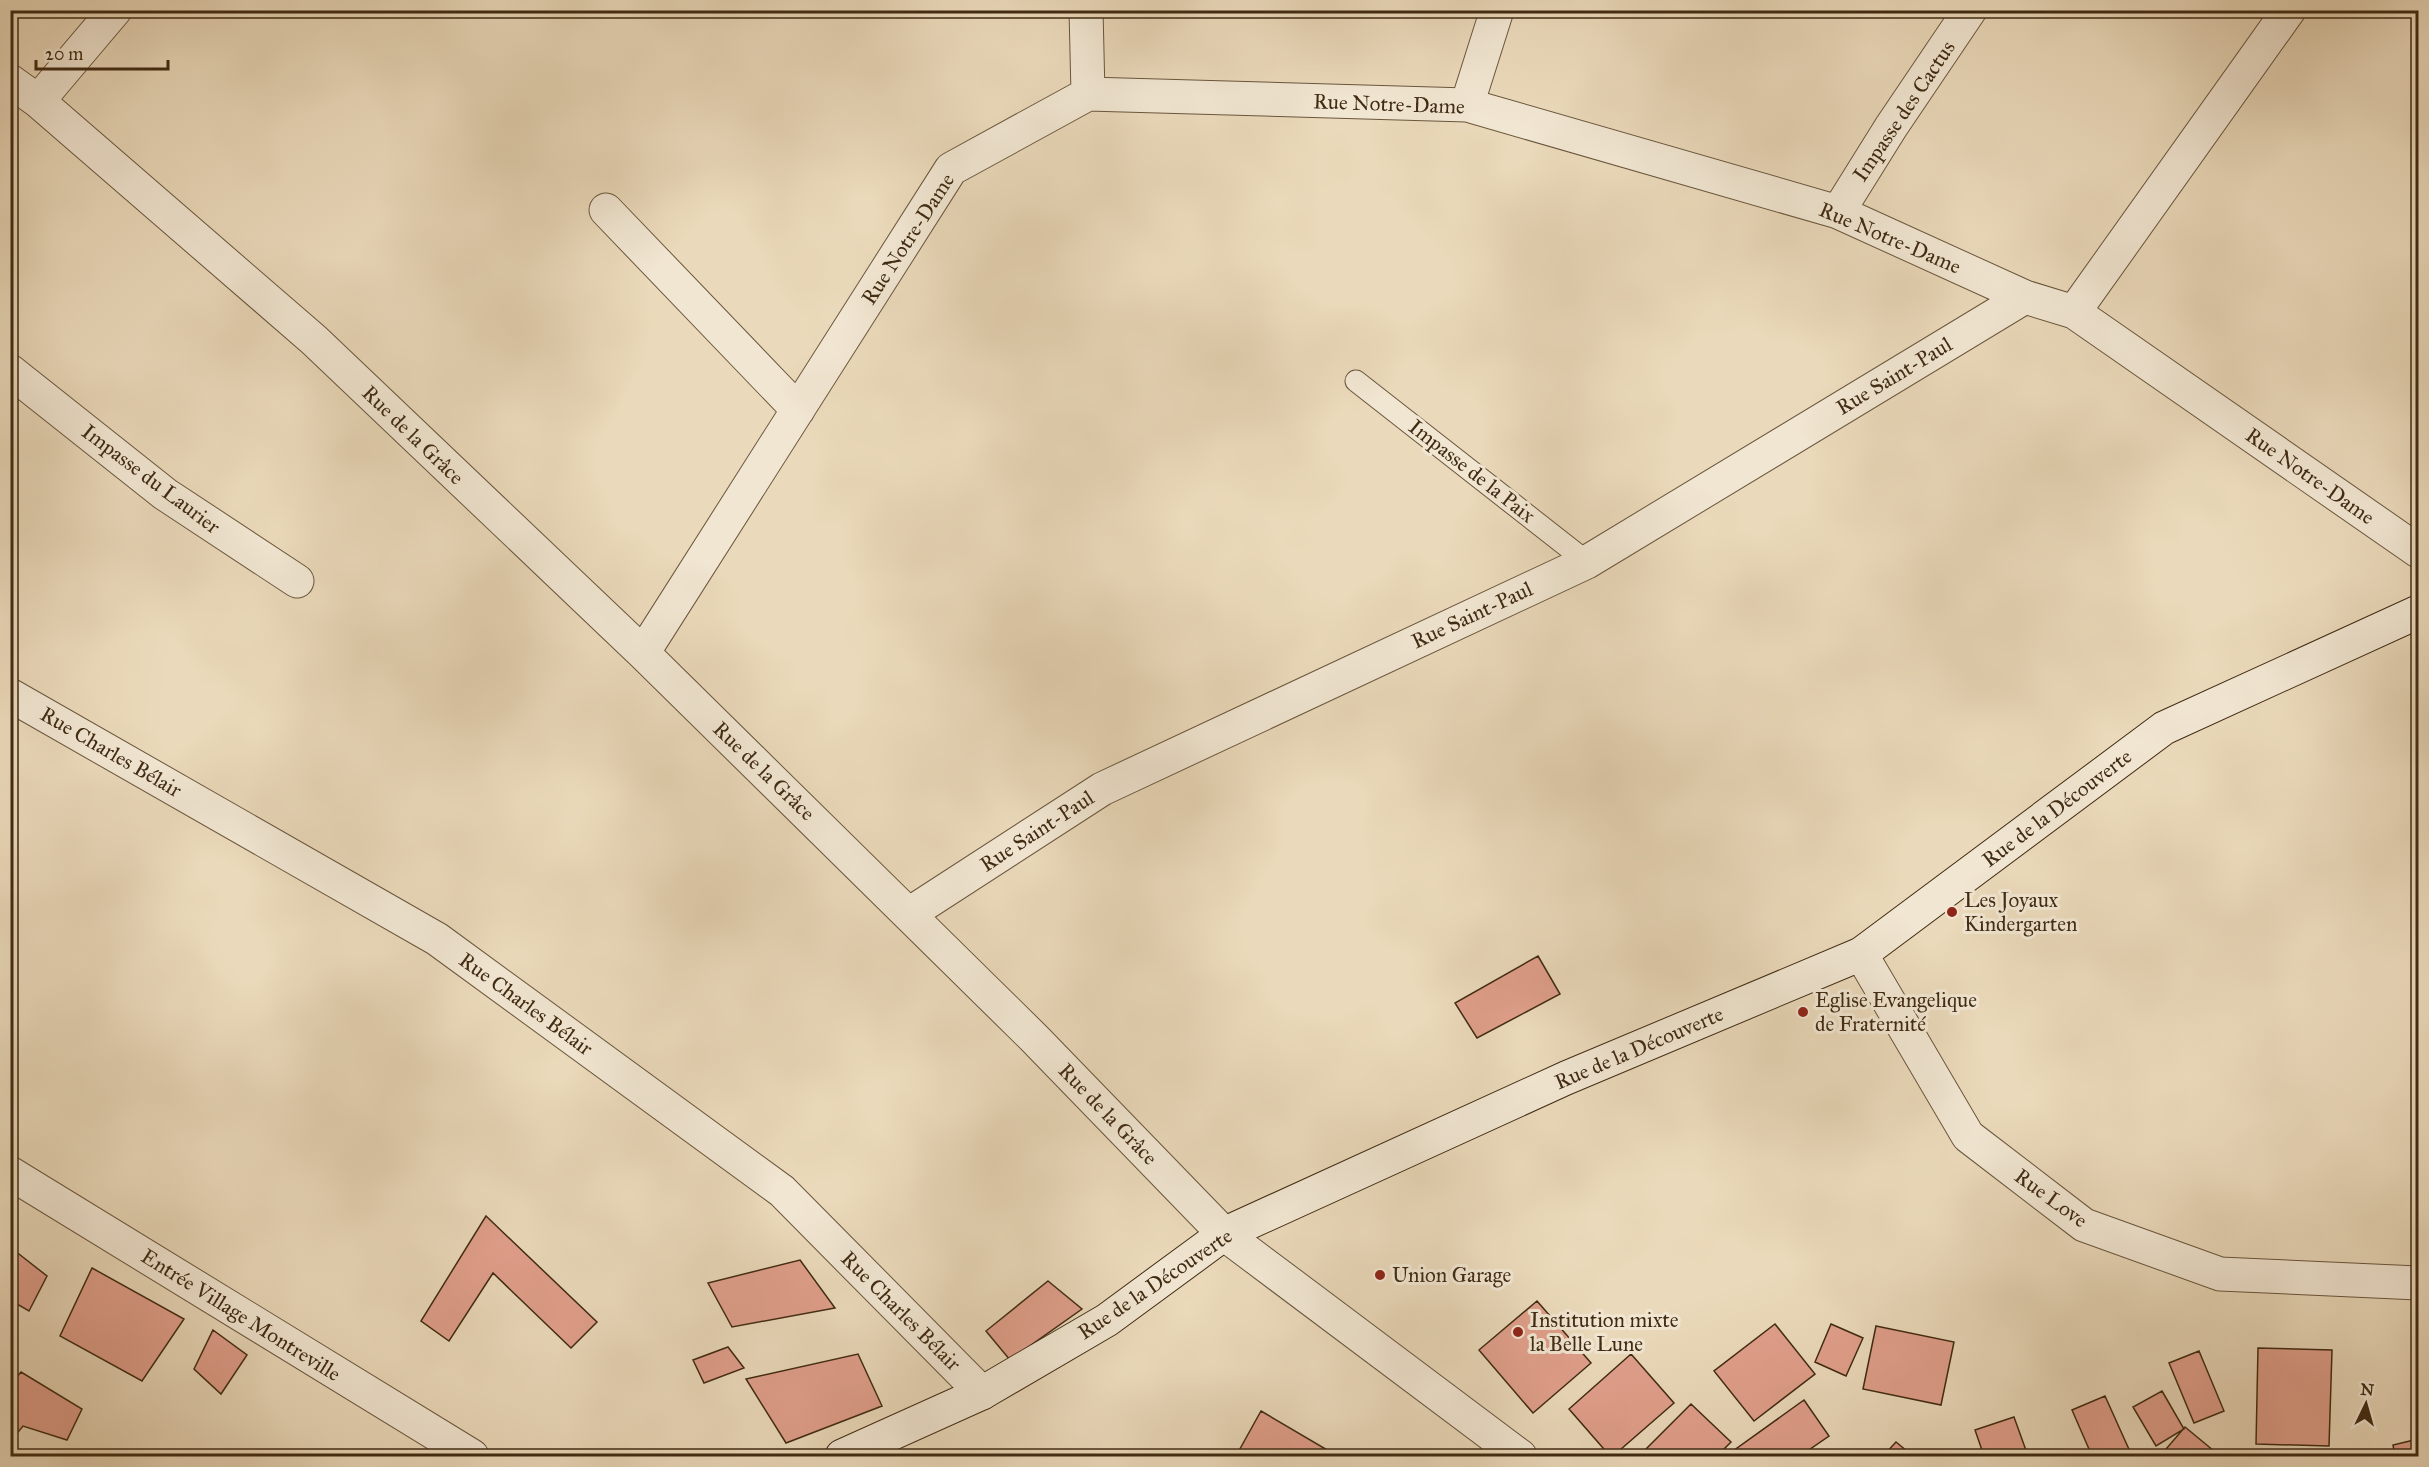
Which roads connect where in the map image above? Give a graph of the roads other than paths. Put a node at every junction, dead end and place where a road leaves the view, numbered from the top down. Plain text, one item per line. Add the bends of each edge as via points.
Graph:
1 (115, 10) edge
2 (1086, 10) edge
3 (1497, 10) edge
4 (1970, 10) edge
5 (2289, 10) edge
6 (10, 81) edge
7 (1088, 94) junction
8 (38, 101) junction
9 (1467, 105) junction
10 (606, 210) dead end
11 (1838, 212) junction
12 (2025, 297) junction
13 (2074, 312) junction
14 (10, 371) edge
15 (1356, 381) dead end
16 (798, 410) junction
17 (2418, 551) edge
18 (1587, 562) junction
19 (297, 581) dead end
20 (2418, 612) edge
21 (643, 653) junction
22 (10, 695) edge
23 (909, 914) junction
24 (1861, 954) junction
25 (10, 1173) edge
26 (1224, 1234) junction
27 (2418, 1283) edge
28 (982, 1392) junction
29 (472, 1456) edge
30 (842, 1456) edge
31 (1520, 1456) edge

1 - 8 street
2 - 7 street
3 - 9 street
4 - 11 street, Impasse des Cactus
5 - 13 street
6 - 8 street, Rue de la Grâce
7 - 9 street, Rue Notre-Dame
7 - 16 street, Rue Notre-Dame via 951,169
8 - 21 street, Rue de la Grâce via 314,340
9 - 11 street, Rue Notre-Dame
10 - 16 street
11 - 12 street, Rue Notre-Dame
12 - 13 street, Rue Notre-Dame
12 - 18 street, Rue Saint-Paul
13 - 17 street, Rue Notre-Dame
14 - 19 street, Impasse du Laurier via 165,495
15 - 18 lane, Impasse de la Paix
16 - 21 street, Rue Notre-Dame
18 - 23 street, Rue Saint-Paul via 1102,789
20 - 24 street, Rue de la Découverte via 2164,728
21 - 23 street, Rue de la Grâce
22 - 28 street, Rue Charles Bélair via 437,939 782,1191
23 - 26 street, Rue de la Grâce
24 - 26 street, Rue de la Découverte via 1566,1078
24 - 27 street, Rue Love via 1968,1136 2084,1225 2220,1275
25 - 29 street, Entrée Village Montreville
26 - 28 street, Rue de la Découverte via 1107,1320
26 - 31 street, Rue de la Grâce
28 - 30 street, Rue de la Découverte

